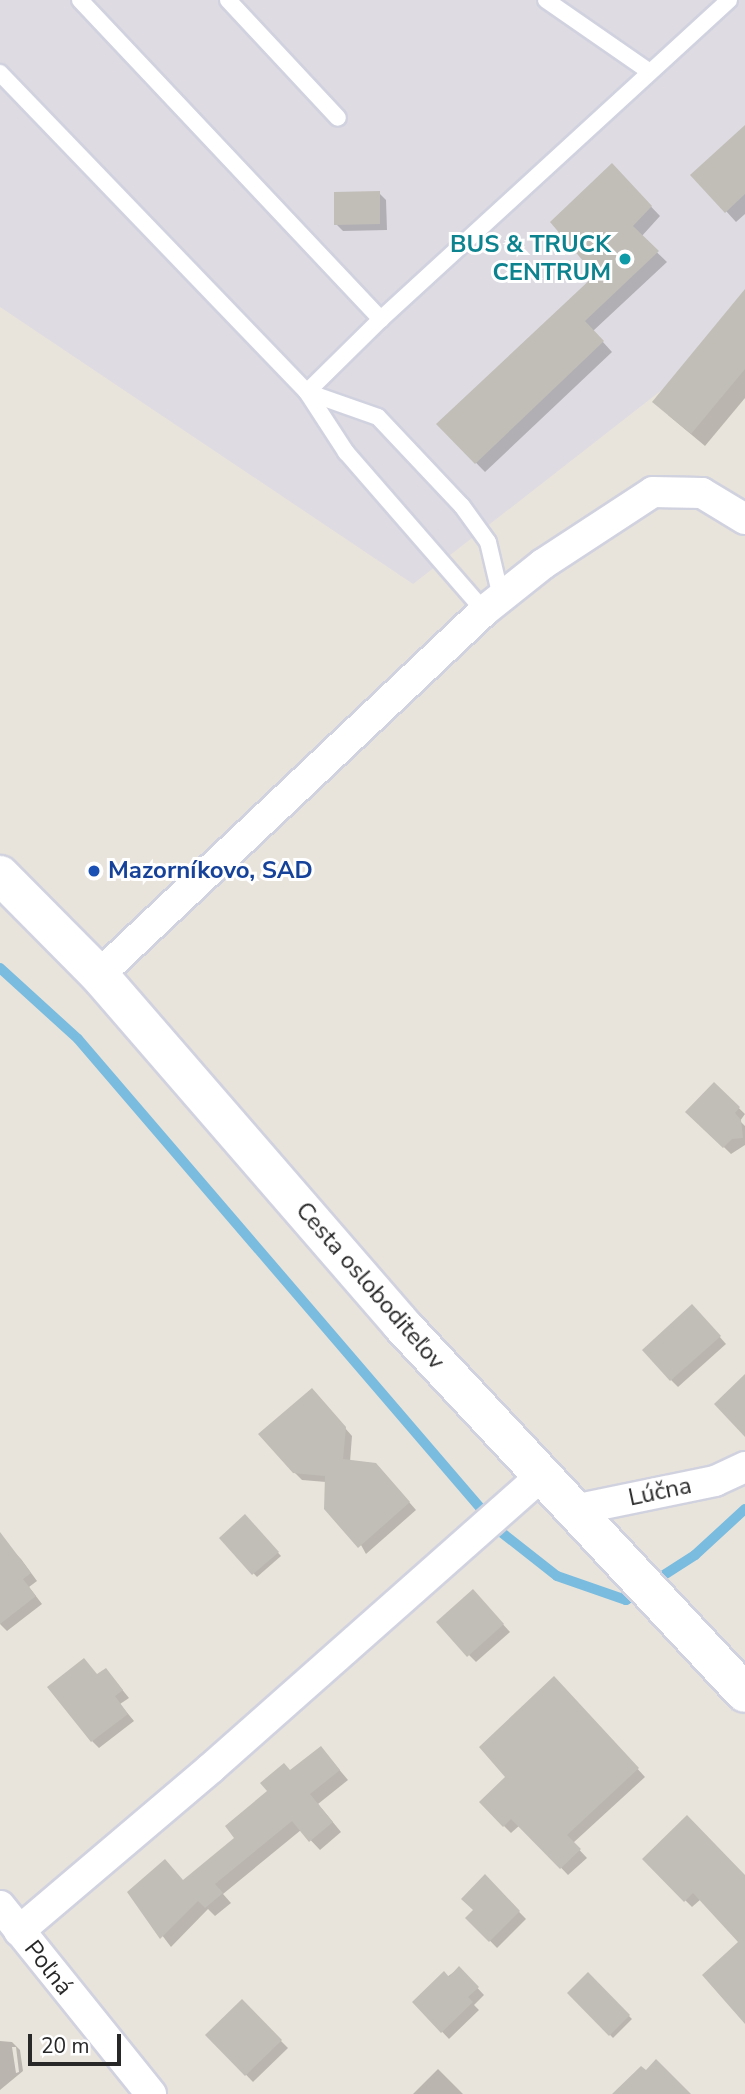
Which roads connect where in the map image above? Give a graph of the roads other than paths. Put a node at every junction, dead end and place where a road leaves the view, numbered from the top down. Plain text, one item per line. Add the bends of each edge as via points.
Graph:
1 (80, 0) edge
2 (228, 0) edge
3 (546, 0) edge
4 (729, 0) edge
5 (650, 72) junction
6 (0, 73) edge
7 (338, 118) dead end
8 (381, 319) junction
9 (307, 392) junction
10 (745, 519) edge
11 (493, 604) junction
12 (0, 875) edge
13 (99, 975) junction
14 (745, 1467) edge
15 (542, 1475) junction
16 (574, 1510) junction
17 (745, 1693) edge
18 (6, 1917) edge
19 (151, 2094) edge

1 - 8 lane
2 - 7 lane
3 - 5 lane
4 - 5 lane
5 - 8 lane
6 - 9 lane
8 - 9 lane
9 - 11 lane via 346,452
9 - 11 lane via 378,417 434,476 488,542
10 - 11 street via 702,493 653,492 543,564
11 - 13 street
12 - 13 main road, Cesta osloboditeľov
13 - 15 main road, Cesta osloboditeľov via 401,1324
14 - 16 street, Lúčna via 716,1480
15 - 16 main road, Cesta osloboditeľov
15 - 18 street via 211,1768
16 - 17 main road, Cesta osloboditeľov
18 - 19 street, Poľná

